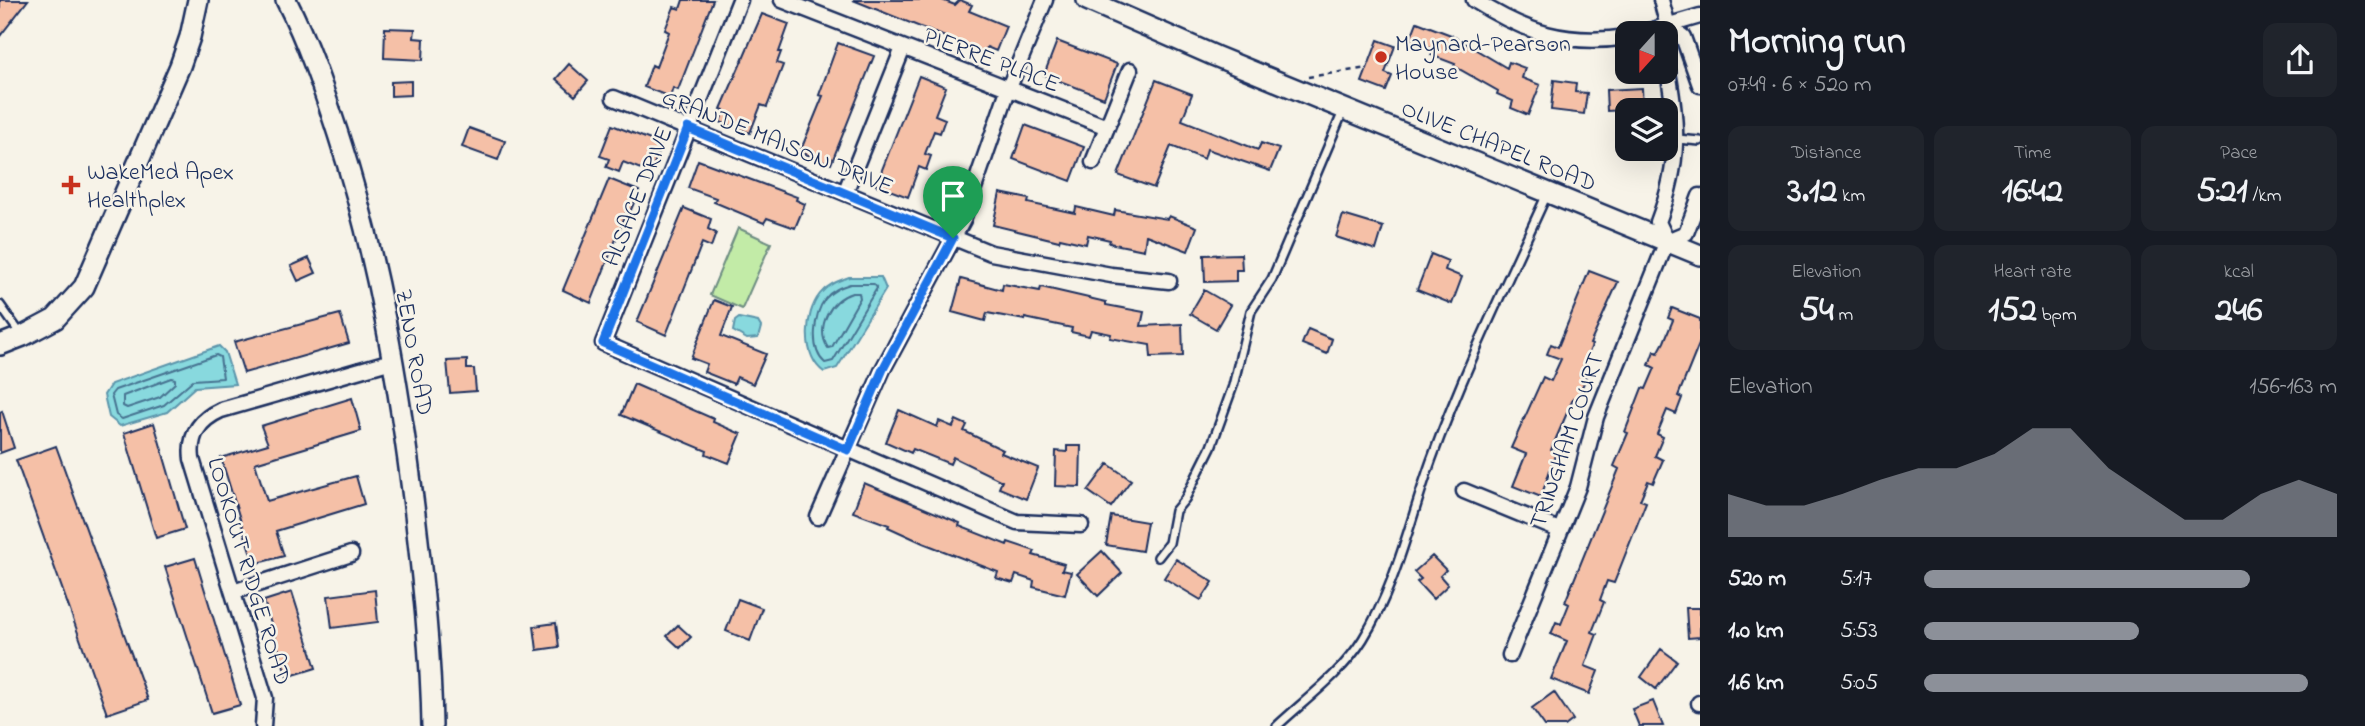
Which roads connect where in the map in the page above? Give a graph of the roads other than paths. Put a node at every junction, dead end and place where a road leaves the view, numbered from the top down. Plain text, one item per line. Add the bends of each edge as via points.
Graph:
1 (198, 0) edge
2 (286, 0) edge
3 (740, 0) edge
4 (782, 0) edge
5 (1045, 0) edge
6 (1087, 0) edge
7 (1474, 0) edge
8 (1661, 0) edge
9 (1700, 16) edge
10 (1665, 21) edge
11 (1678, 25) edge
12 (1678, 35) edge
13 (1615, 38) edge
14 (903, 48) junction
15 (1130, 70) dead end
16 (1700, 85) edge
17 (1008, 90) junction
18 (614, 98) dead end
19 (1344, 108) junction
20 (1107, 127) junction
21 (688, 128) junction
22 (1678, 139) edge
23 (1700, 141) edge
24 (1674, 161) edge
25 (1093, 162) dead end
26 (1548, 191) junction
27 (845, 193) junction
28 (1700, 196) edge
29 (953, 238) junction
30 (1667, 241) junction
31 (1700, 255) edge
32 (1170, 281) dead end
33 (0, 305) edge
34 (23, 336) junction
35 (0, 345) edge
36 (392, 361) junction
37 (848, 450) junction
38 (1464, 491) dead end
39 (818, 517) dead end
40 (1081, 525) dead end
41 (1559, 530) junction
42 (351, 554) dead end
43 (1158, 557) dead end
44 (233, 592) junction
45 (1510, 655) dead end
46 (263, 726) edge
47 (432, 726) edge
48 (1277, 726) edge

1 - 34 street via 180,66 84,287 55,319
2 - 36 street, ZENO ROAD via 317,72 356,190
3 - 21 street, ALSACE DRIVE
4 - 14 street, PIERRE PLACE
5 - 17 street
6 - 19 street, OLIVE CHAPEL ROAD
7 - 13 street via 1543,34 1585,41
8 - 10 street
9 - 11 street
12 - 16 street via 1683,37
14 - 17 street, PIERRE PLACE
14 - 27 street
15 - 20 street
17 - 20 street, PIERRE PLACE
17 - 29 street
18 - 21 street, GRANDE MAISON DRIVE
19 - 26 street, OLIVE CHAPEL ROAD
19 - 43 lane via 1272,279 1251,312 1233,386 1211,447 1175,511 1168,543
20 - 25 street
21 - 27 street, GRANDE MAISON DRIVE
21 - 37 street, ALSACE DRIVE via 603,343
22 - 23 lane
24 - 30 street via 1658,222
26 - 30 street, OLIVE CHAPEL ROAD
26 - 48 lane via 1447,423 1382,602 1347,660
27 - 29 street, GRANDE MAISON DRIVE
28 - 30 street via 1686,233
29 - 32 street, GRANDE MAISON DRIVE via 1012,258
29 - 37 street via 883,369
30 - 31 street, OLIVE CHAPEL ROAD
30 - 41 street, TRINGHAM COURT via 1601,405 1578,487
33 - 34 lane
34 - 35 street
36 - 44 street, LOOKOUT RIDGE ROAD via 221,410 199,425 192,459
36 - 47 street, ZENO ROAD via 423,582
37 - 39 street
37 - 40 street via 1017,522
38 - 41 street
41 - 45 street, TRINGHAM COURT
42 - 44 street
44 - 46 street, LOOKOUT RIDGE ROAD via 265,698

